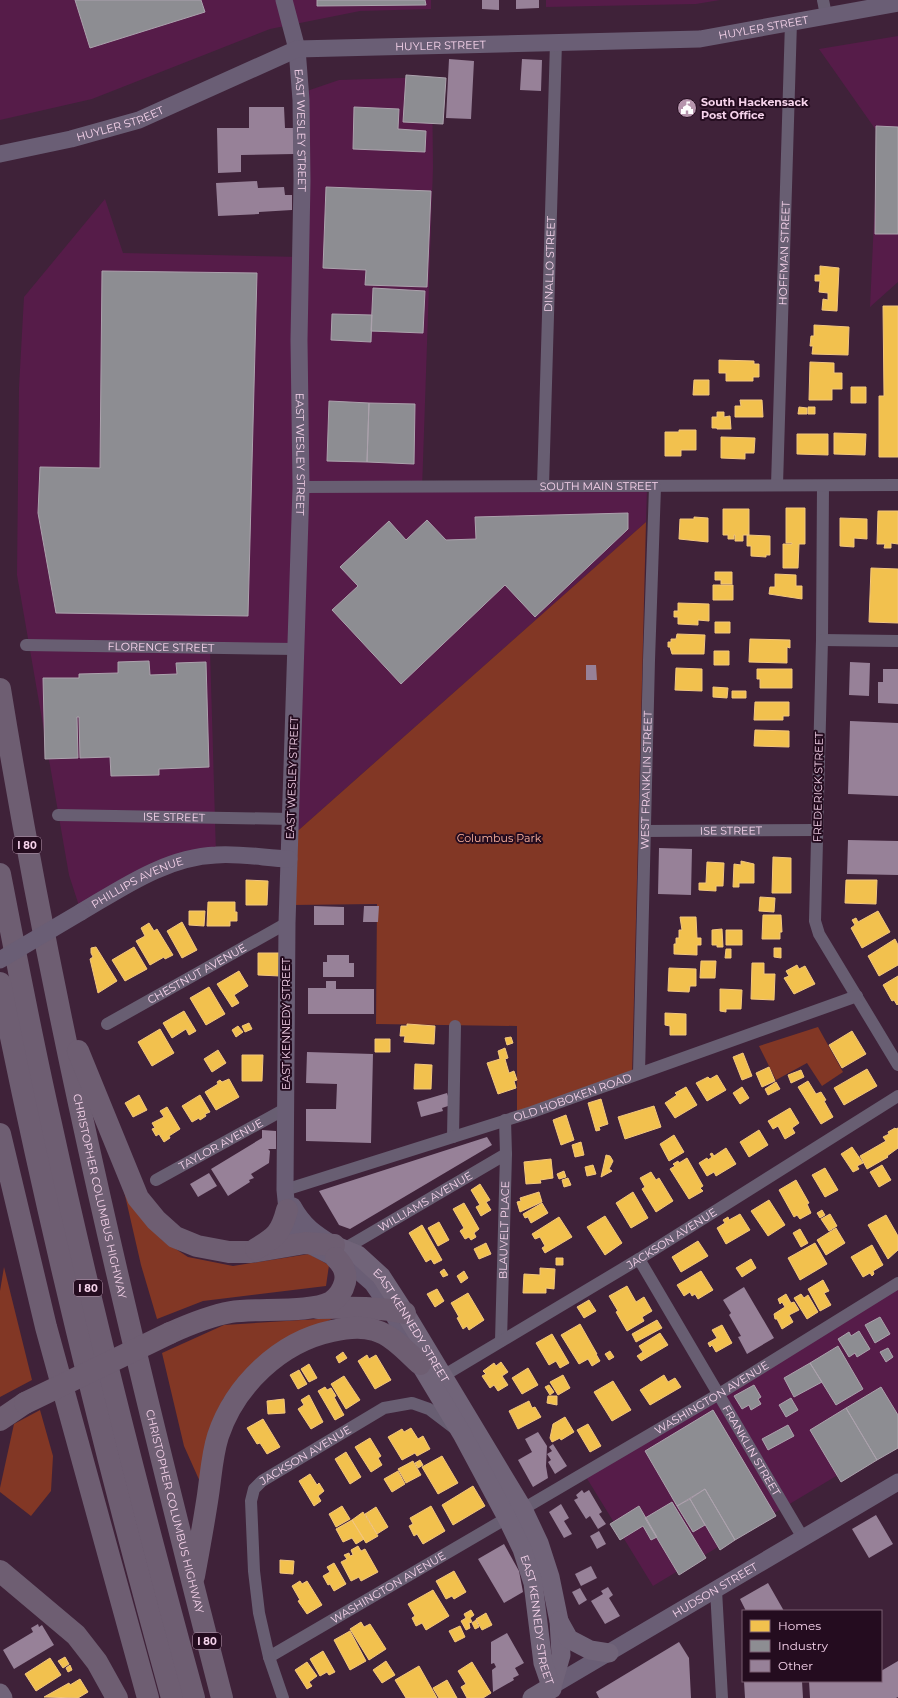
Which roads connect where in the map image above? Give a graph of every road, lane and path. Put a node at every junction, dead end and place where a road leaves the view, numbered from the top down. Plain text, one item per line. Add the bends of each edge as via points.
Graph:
1 (284, 0) edge
2 (898, 3) edge
3 (824, 8) edge
4 (792, 22) junction
5 (556, 42) junction
6 (297, 49) junction
7 (0, 154) edge
8 (777, 485) junction
9 (898, 485) edge
10 (543, 486) junction
11 (823, 486) junction
12 (301, 487) junction
13 (655, 487) junction
14 (822, 640) junction
15 (898, 641) edge
16 (26, 645) dead end
17 (296, 649) junction
18 (0, 689) edge
19 (58, 815) dead end
20 (291, 819) junction
21 (816, 830) junction
22 (645, 831) junction
23 (289, 858) junction
24 (0, 874) edge
25 (287, 923) junction
26 (0, 960) edge
27 (0, 983) edge
28 (857, 996) junction
29 (57, 1000) junction
30 (106, 1024) dead end
31 (455, 1026) dead end
32 (898, 1065) edge
33 (639, 1073) junction
34 (898, 1096) edge
35 (285, 1109) junction
36 (505, 1120) junction
37 (0, 1134) edge
38 (453, 1137) junction
39 (0, 1140) edge
40 (506, 1154) junction
41 (156, 1180) dead end
42 (286, 1200) junction
43 (305, 1243) junction
44 (338, 1251) junction
45 (251, 1252) junction
46 (639, 1259) junction
47 (898, 1283) edge
48 (302, 1308) junction
49 (398, 1311) junction
50 (501, 1341) junction
51 (420, 1364) junction
52 (444, 1376) junction
53 (719, 1394) junction
54 (0, 1420) edge
55 (462, 1434) junction
56 (898, 1482) edge
57 (515, 1513) junction
58 (804, 1538) junction
59 (0, 1571) edge
60 (193, 1585) junction
61 (716, 1590) junction
62 (559, 1621) junction
63 (609, 1653) junction
64 (269, 1657) junction
65 (552, 1692) edge
66 (0, 1693) edge
67 (3, 1698) edge
68 (117, 1698) edge
69 (148, 1698) edge
70 (172, 1698) edge
71 (194, 1698) edge
72 (222, 1698) edge
73 (283, 1698) edge
74 (532, 1698) edge
75 (722, 1698) edge

1 - 6 street, EAST WESLEY STREET
2 - 3 street, HUYLER STREET
3 - 4 street, HUYLER STREET
4 - 5 street, HUYLER STREET via 700,39
4 - 8 street, HOFFMAN STREET
5 - 6 street, HUYLER STREET
5 - 10 street, DINALLO STREET
6 - 7 street, HUYLER STREET via 139,120 71,139
6 - 12 street, EAST WESLEY STREET via 302,169 299,340
8 - 11 street, SOUTH MAIN STREET
8 - 13 street, SOUTH MAIN STREET
9 - 11 street, SOUTH MAIN STREET
10 - 12 street, SOUTH MAIN STREET
10 - 13 street, SOUTH MAIN STREET
11 - 14 street, FREDERICK STREET
12 - 17 street, EAST WESLEY STREET
13 - 22 street, WEST FRANKLIN STREET
14 - 15 street
14 - 21 street, FREDERICK STREET
16 - 17 street, FLORENCE STREET
17 - 20 street, EAST WESLEY STREET
18 - 29 highway, CHRISTOPHER COLUMBUS HIGHWAY / I 80
19 - 20 street, ISE STREET
20 - 23 street, EAST WESLEY STREET
21 - 22 street, ISE STREET
21 - 28 street, FREDERICK STREET via 815,921 819,934
22 - 33 street, WEST FRANKLIN STREET
23 - 25 street, EAST KENNEDY STREET
23 - 26 street, PHILLIPS AVENUE, bridge via 216,854 189,859 160,869 130,883
24 - 71 highway, I 80 via 50,1123 74,1226 116,1403
25 - 30 street, CHESTNUT AVENUE
25 - 35 street, EAST KENNEDY STREET
27 - 70 highway, I 80 via 42,1182 97,1413
28 - 32 street, FREDERICK STREET
28 - 33 street, OLD HOBOKEN ROAD
29 - 45 highway via 138,1198 156,1220 175,1237 197,1246 228,1252
29 - 60 highway, CHRISTOPHER COLUMBUS HIGHWAY / I 80 via 123,1299
31 - 38 street
33 - 36 street, OLD HOBOKEN ROAD
34 - 46 street, JACKSON AVENUE
35 - 41 street, TAYLOR AVENUE
35 - 42 street, EAST KENNEDY STREET
36 - 38 street, OLD HOBOKEN ROAD
36 - 40 street, BLAUVELT PLACE
37 - 39 highway
37 - 69 highway via 46,1327
38 - 42 street, OLD HOBOKEN ROAD
40 - 44 street, WILLIAMS AVENUE
40 - 50 street, BLAUVELT PLACE
42 - 43 street, EAST KENNEDY STREET via 293,1227
42 - 44 street, EAST KENNEDY STREET via 312,1231
42 - 45 highway via 283,1226 272,1240
43 - 44 highway
43 - 45 highway
44 - 48 highway via 346,1273 341,1292 331,1302
44 - 49 main road, EAST KENNEDY STREET via 358,1255 381,1276
46 - 50 street, JACKSON AVENUE
46 - 53 street, FRANKLIN STREET
47 - 53 street, WASHINGTON AVENUE
48 - 49 highway
48 - 54 highway, bridge via 231,1312 200,1320 25,1403
49 - 51 street, EAST KENNEDY STREET
49 - 52 main road, EAST KENNEDY STREET
50 - 52 street, JACKSON AVENUE
51 - 55 main road, EAST KENNEDY STREET
51 - 60 highway via 386,1335 374,1330 344,1328 295,1344 255,1375 242,1390 218,1435
52 - 57 main road, EAST KENNEDY STREET
53 - 57 street, WASHINGTON AVENUE
53 - 58 street, FRANKLIN STREET
55 - 57 main road, EAST KENNEDY STREET
55 - 64 street, JACKSON AVENUE via 429,1409 412,1403 384,1408 259,1483 254,1489 250,1516 259,1613
56 - 58 street, HUDSON STREET
57 - 62 main road, EAST KENNEDY STREET via 539,1543 550,1577
57 - 64 street, WASHINGTON AVENUE
57 - 65 main road, EAST KENNEDY STREET via 522,1549 534,1583 544,1663
58 - 61 street, HUDSON STREET
59 - 68 highway via 76,1635 97,1662
60 - 72 highway, CHRISTOPHER COLUMBUS HIGHWAY / I 80
61 - 63 street, HUDSON STREET
61 - 75 street
62 - 63 main road via 569,1639 590,1650
62 - 65 main road, EAST KENNEDY STREET via 561,1655
63 - 65 street, HUDSON STREET
64 - 73 street, JACKSON AVENUE
65 - 74 main road, HUDSON STREET
66 - 67 main road

